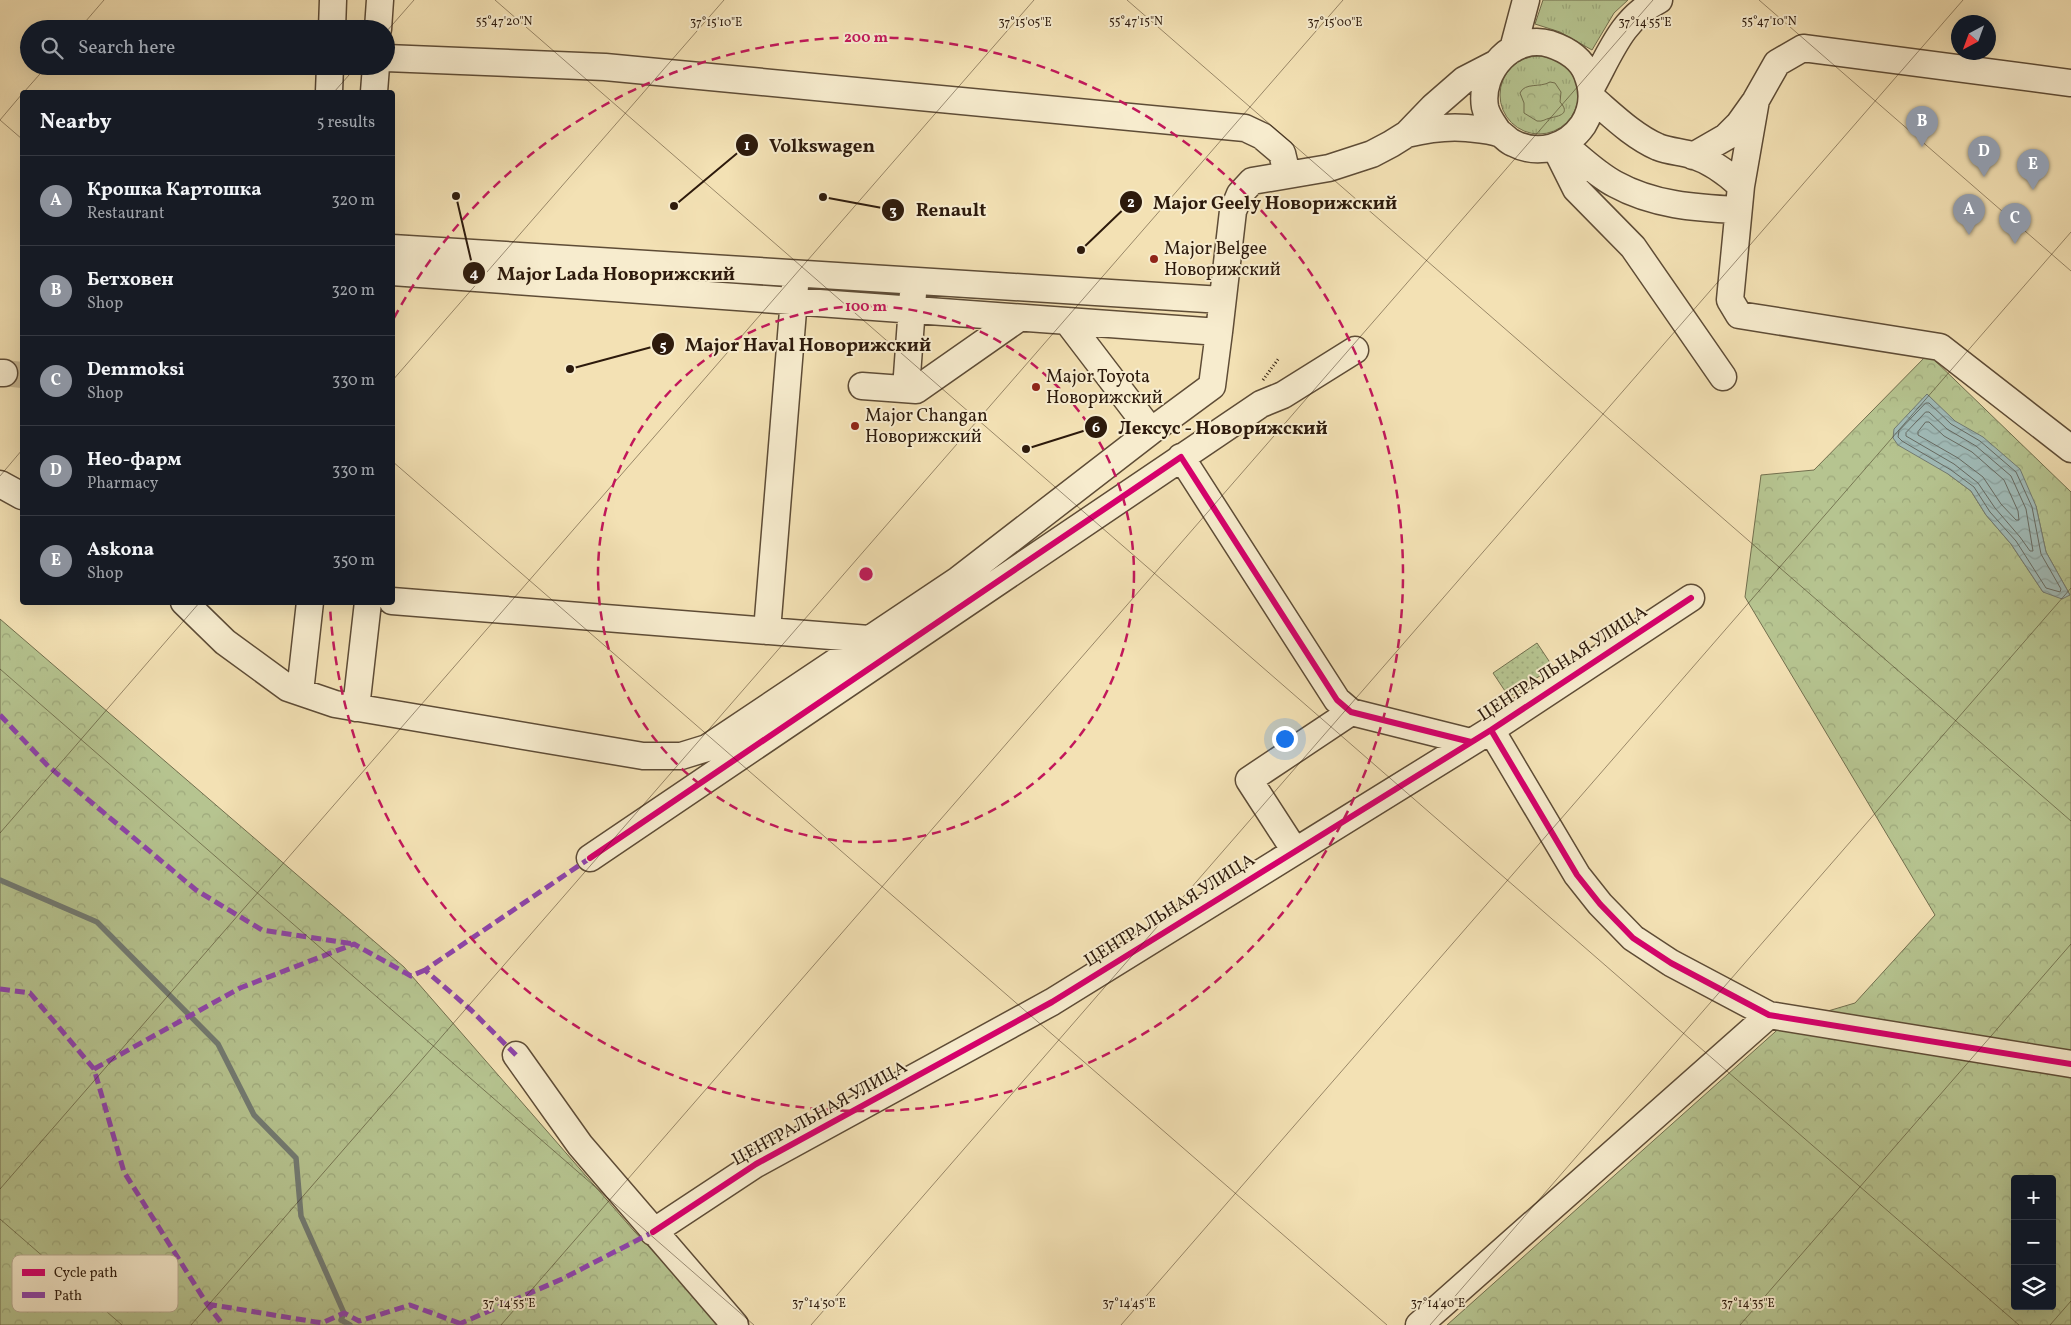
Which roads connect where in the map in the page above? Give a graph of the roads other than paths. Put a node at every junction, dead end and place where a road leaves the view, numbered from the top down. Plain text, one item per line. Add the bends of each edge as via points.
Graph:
1 (334, 0) edge
2 (380, 0) edge
3 (1526, 0) edge
4 (1659, 0) edge
5 (333, 20) edge
6 (379, 20) edge
7 (1504, 56) junction
8 (395, 58) edge
9 (330, 75) edge
10 (375, 75) edge
11 (2071, 83) edge
12 (329, 90) edge
13 (374, 90) edge
14 (1592, 93) junction
15 (1756, 100) junction
16 (1499, 133) junction
17 (1407, 134) junction
18 (1559, 146) junction
19 (1694, 156) junction
20 (1287, 174) junction
21 (1739, 198) junction
22 (395, 248) edge
23 (395, 272) edge
24 (796, 274) junction
25 (914, 281) junction
26 (1222, 300) junction
27 (793, 302) junction
28 (912, 310) junction
29 (1020, 318) junction
30 (1066, 321) junction
31 (1219, 332) junction
32 (1355, 350) dead end
33 (1723, 377) dead end
34 (862, 386) dead end
35 (906, 389) junction
36 (1150, 431) junction
37 (2071, 449) edge
38 (1181, 457) junction
39 (0, 484) edge
40 (20, 495) edge
41 (1691, 598) dead end
42 (395, 600) edge
43 (187, 605) edge
44 (310, 605) edge
45 (368, 605) edge
46 (767, 631) junction
47 (869, 640) junction
48 (300, 692) junction
49 (356, 708) junction
50 (1350, 712) junction
51 (1481, 736) junction
52 (1295, 851) junction
53 (590, 858) dead end
54 (1769, 1014) junction
55 (516, 1054) dead end
56 (2071, 1064) edge
57 (653, 1232) junction
58 (734, 1325) edge
59 (1419, 1325) edge

1 - 5 street
2 - 6 street
3 - 7 street
4 - 14 street via 1643,8 1626,26
7 - 14 street via 1529,43 1546,43 1562,48 1576,58 1586,72
7 - 16 street via 1488,77 1485,100 1491,121
7 - 17 street via 1464,80
8 - 20 street via 605,67 1245,128 1262,136 1282,152
9 - 12 street
10 - 13 street
11 - 15 street via 1803,48 1777,63
14 - 18 street via 1588,117 1578,132
14 - 19 street via 1633,132 1658,147
15 - 19 street via 1726,137
15 - 21 street
16 - 17 street via 1436,127
16 - 18 street via 1525,148 1540,150
17 - 20 street via 1372,154 1329,168
18 - 21 street via 1614,184 1663,203 1703,209
18 - 33 street via 1576,189 1633,247
19 - 21 street via 1729,174
20 - 26 street via 1252,181 1240,194 1233,212
21 - 37 street via 1730,300 1739,315 1940,347
22 - 24 street
23 - 27 street
24 - 25 street
24 - 27 street
25 - 26 street
25 - 28 street
26 - 31 street
27 - 28 street
27 - 46 street
28 - 29 street
28 - 35 street
29 - 30 street
29 - 35 street via 916,390
30 - 31 street
30 - 36 street
31 - 36 street via 1212,386
32 - 38 street via 1283,395 1261,404
34 - 35 street
36 - 47 street via 958,580
38 - 50 street via 1337,700
38 - 53 street
39 - 40 street
41 - 51 street, ЦЕНТРАЛЬНАЯ УЛИЦА
42 - 46 street
43 - 48 street via 225,642 288,688
44 - 48 street
45 - 49 street
46 - 47 street
47 - 49 street via 707,748 680,756 643,756
48 - 49 street
50 - 51 street
50 - 52 street via 1249,780
51 - 52 street, ЦЕНТРАЛЬНАЯ УЛИЦА
51 - 54 street via 1577,875 1633,938 1671,963
52 - 57 street, ЦЕНТРАЛЬНАЯ УЛИЦА via 1052,1002 756,1164
54 - 56 street
54 - 59 street
55 - 57 street via 580,1145
57 - 58 street

